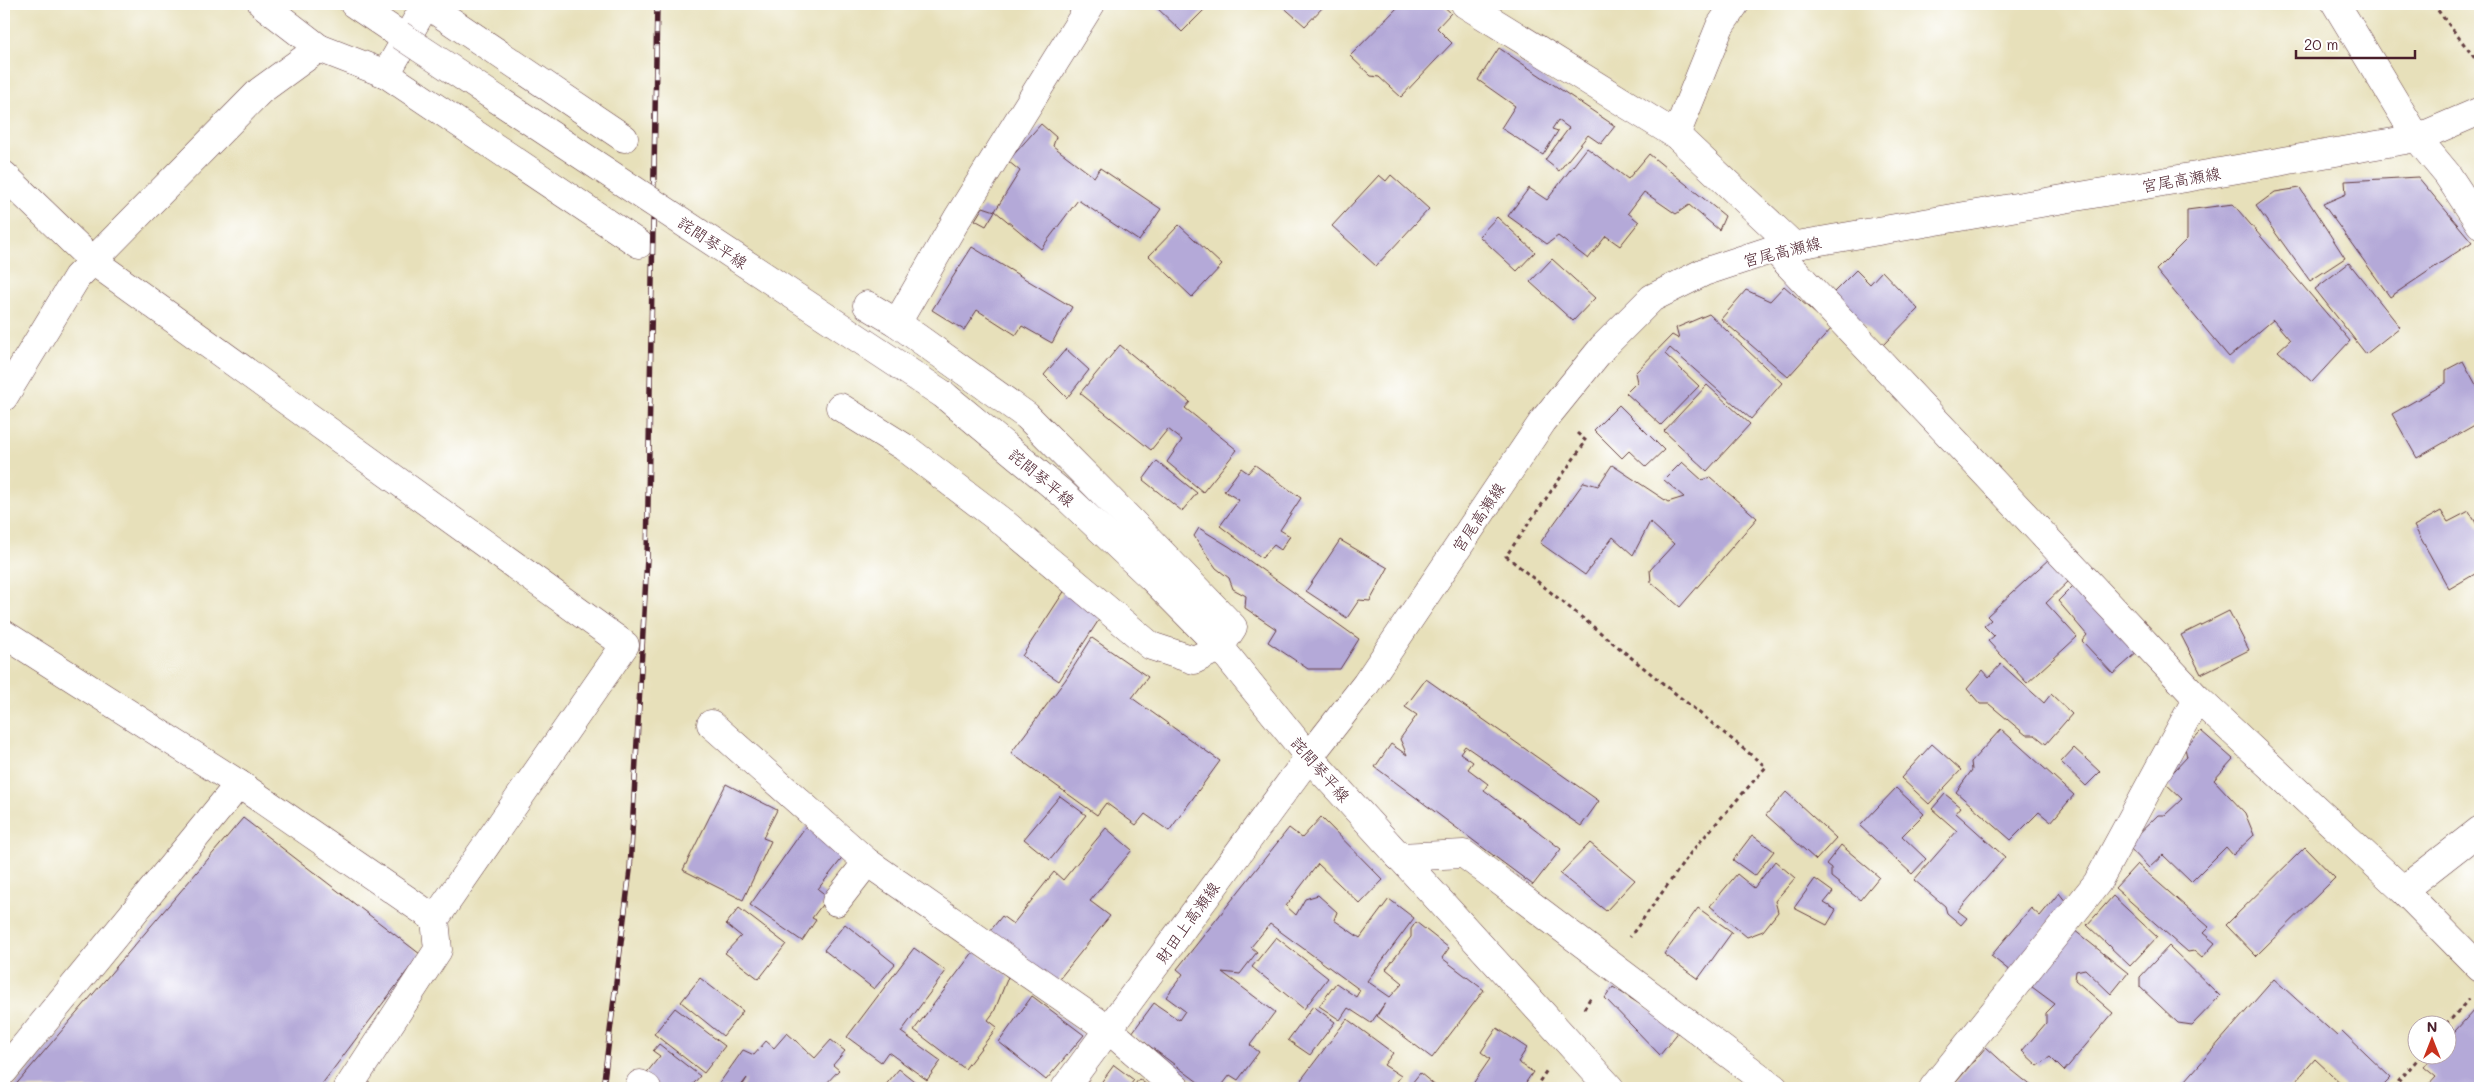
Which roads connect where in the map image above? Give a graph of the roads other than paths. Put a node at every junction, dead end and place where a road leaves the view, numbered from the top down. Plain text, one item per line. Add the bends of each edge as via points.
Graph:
1 (262, 4) edge
2 (354, 4) edge
3 (427, 4) edge
4 (1091, 4) edge
5 (1465, 4) edge
6 (1735, 4) edge
7 (2336, 4) edge
8 (319, 48) junction
9 (386, 74) junction
10 (2480, 111) edge
11 (1676, 135) junction
12 (624, 138) dead end
13 (2417, 138) junction
14 (4, 175) edge
15 (2480, 224) edge
16 (639, 244) dead end
17 (1784, 248) junction
18 (93, 261) junction
19 (867, 305) dead end
20 (897, 323) junction
21 (4, 397) edge
22 (840, 407) dead end
23 (4, 634) edge
24 (1220, 647) junction
25 (2197, 698) junction
26 (711, 724) dead end
27 (1309, 757) junction
28 (239, 784) junction
29 (2480, 830) edge
30 (1399, 856) junction
31 (867, 862) junction
32 (2403, 890) junction
33 (836, 902) dead end
34 (435, 919) junction
35 (2477, 980) edge
36 (1108, 1029) junction
37 (4, 1072) edge
38 (348, 1088) edge
39 (1065, 1088) edge
40 (1176, 1088) edge
41 (1610, 1088) edge
42 (1774, 1088) edge
43 (1933, 1088) edge

1 - 8 street
2 - 24 street, 詫間琴平線, bridge via 944,395 1063,494
3 - 9 street
3 - 12 street
4 - 20 street via 957,219
5 - 11 street
6 - 11 street via 1720,26
7 - 13 street
8 - 9 street
8 - 18 street via 260,91
9 - 16 street
10 - 13 street, 宮尾高瀬線
11 - 17 street
13 - 15 street via 2447,174
13 - 17 street, 宮尾高瀬線
14 - 18 street
17 - 25 street
17 - 27 street, 宮尾高瀬線 via 1704,272 1652,298 1603,347 1552,409 1366,684
18 - 21 street via 77,277
18 - 34 street via 625,645
19 - 20 street
20 - 24 street via 1027,416 1233,628
22 - 24 street via 904,447 1004,523 1151,646 1194,660
23 - 28 street
24 - 27 street, 詫間琴平線
25 - 32 street
25 - 43 street via 2097,883
26 - 31 street
27 - 30 street, 詫間琴平線
27 - 36 street, 財田上高瀬線
28 - 34 street
28 - 37 street
29 - 32 street
30 - 41 street, 詫間琴平線
30 - 42 street via 1464,854
31 - 33 street
31 - 36 street
32 - 35 street
34 - 38 street via 438,950
36 - 39 street, 財田上高瀬線
36 - 40 street

